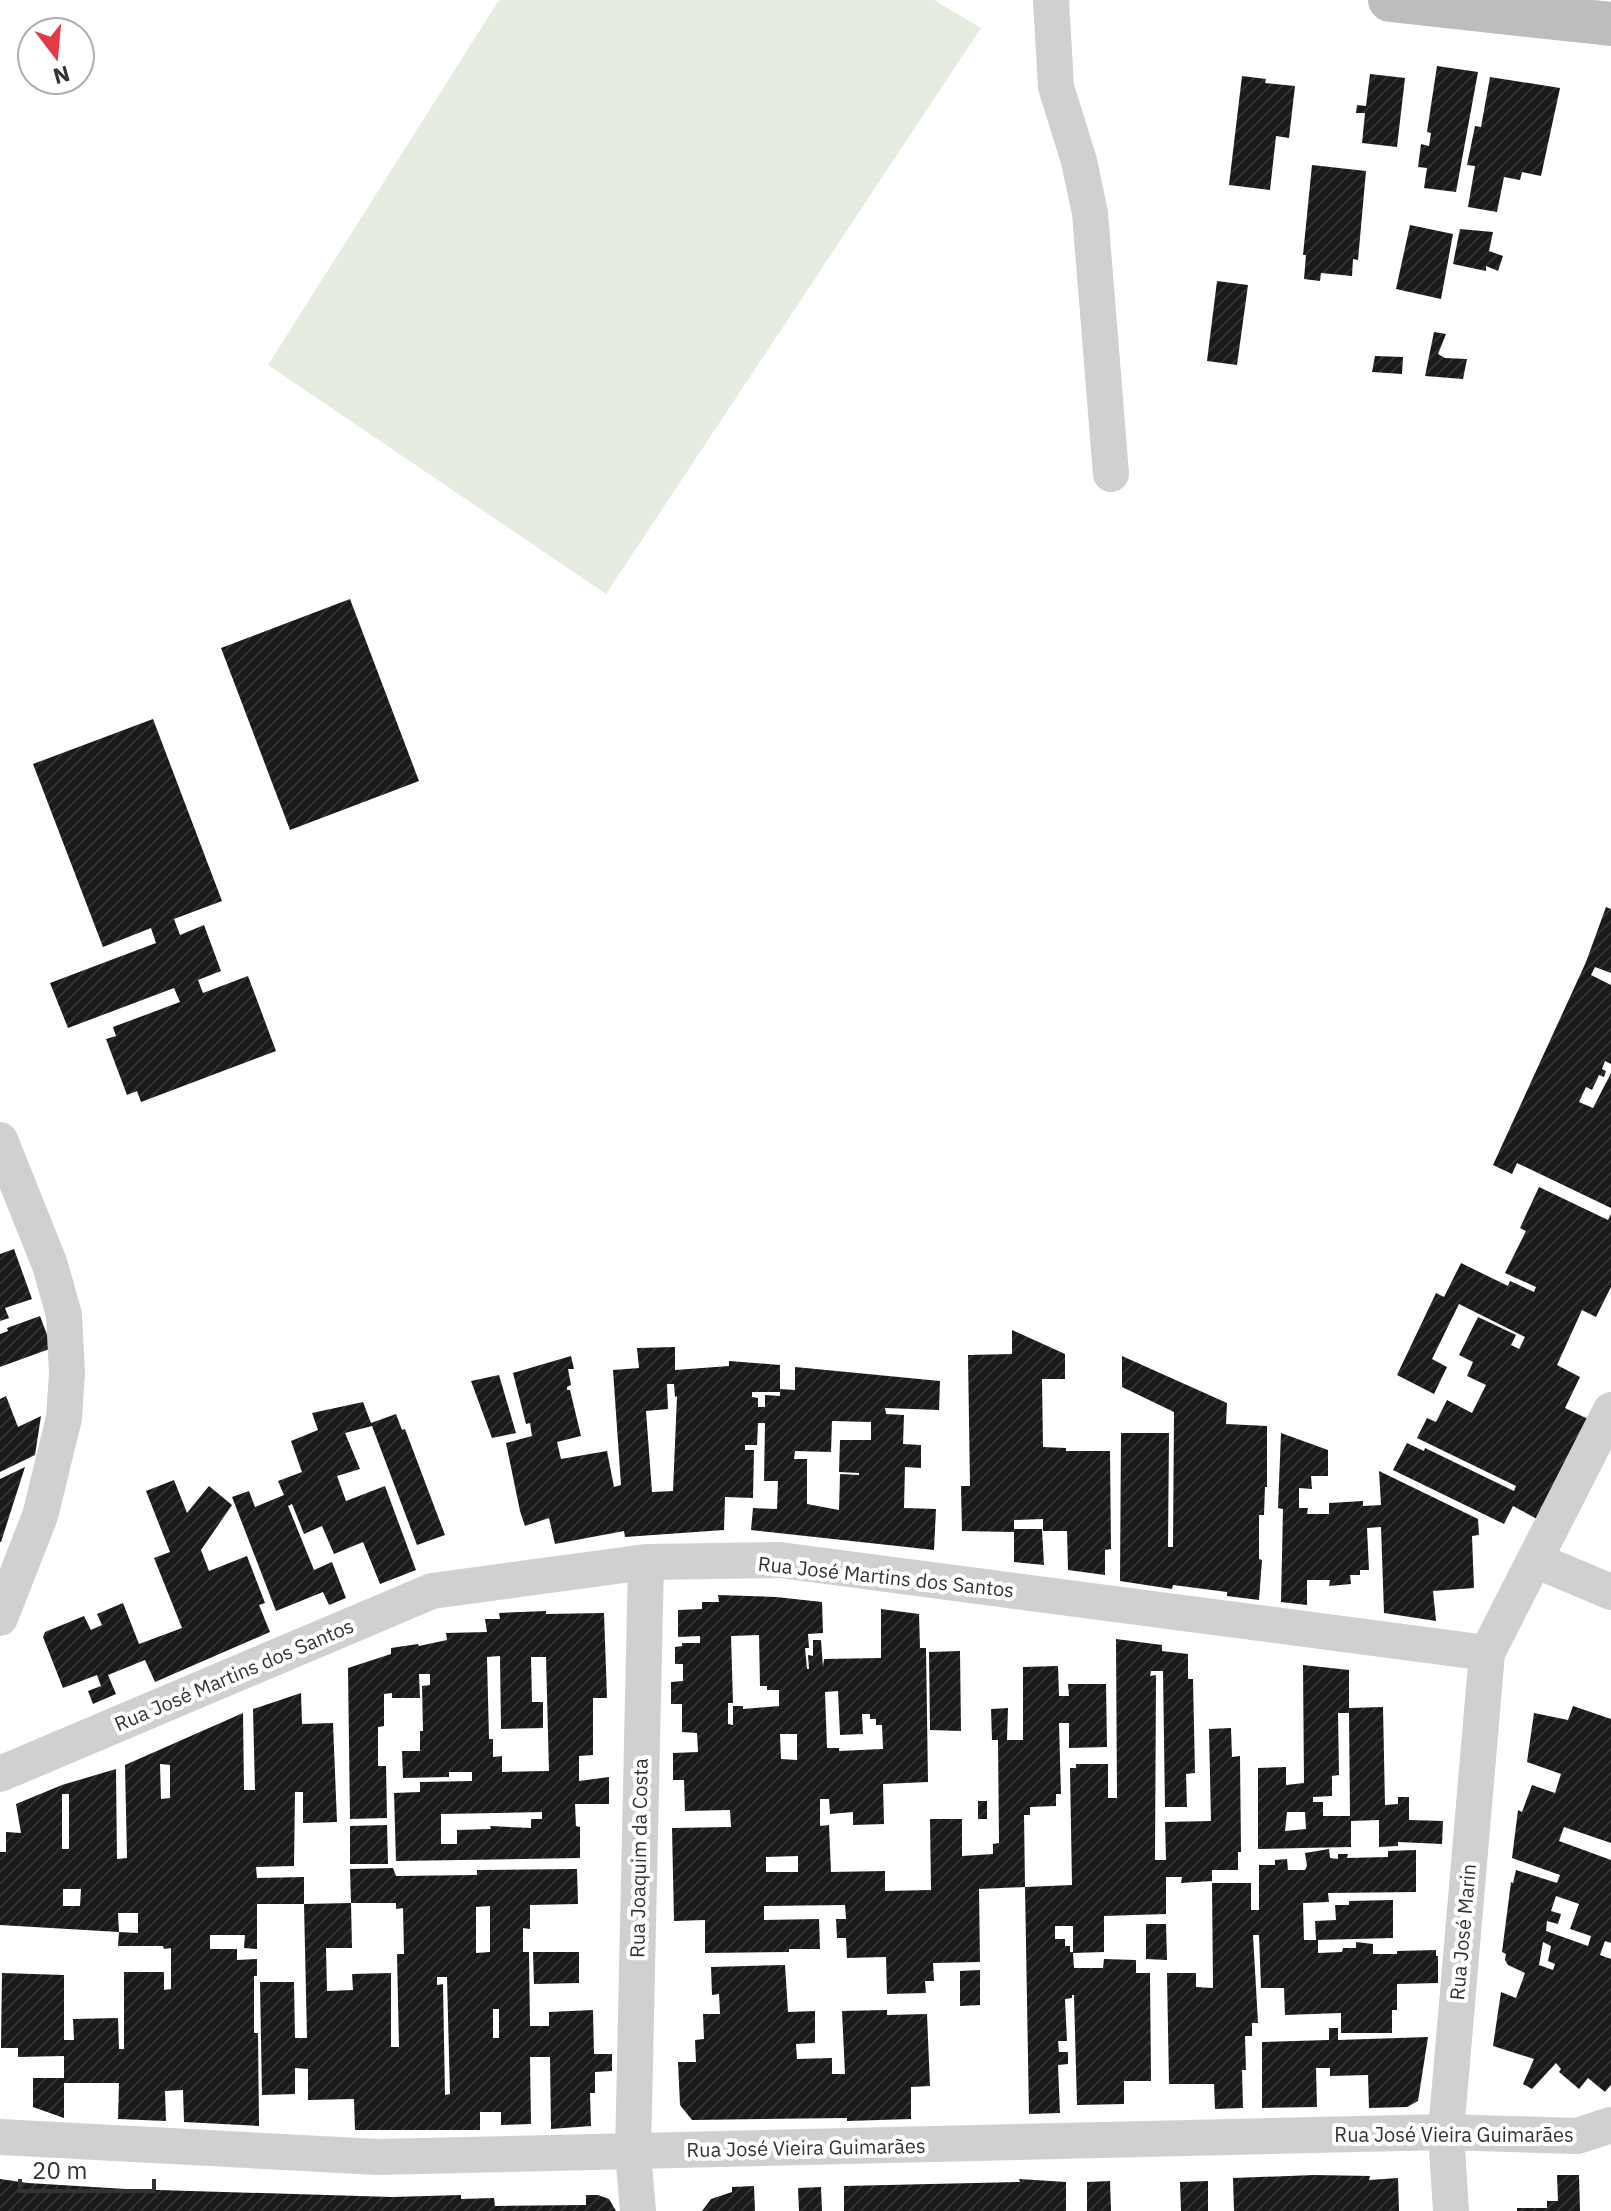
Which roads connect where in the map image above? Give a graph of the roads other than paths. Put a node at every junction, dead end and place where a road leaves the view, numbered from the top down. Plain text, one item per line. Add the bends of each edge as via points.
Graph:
1 (1051, 0) edge
2 (1390, 0) edge
3 (1611, 24) edge
4 (1111, 474) dead end
5 (0, 1140) edge
6 (1611, 1410) edge
7 (1535, 1560) junction
8 (646, 1562) junction
9 (1611, 1592) edge
10 (0, 1618) edge
11 (1487, 1653) junction
12 (0, 1774) edge
13 (1611, 2125) edge
14 (1446, 2132) junction
15 (0, 2137) edge
16 (633, 2153) junction
17 (638, 2211) edge
18 (1451, 2211) edge

1 - 4 street via 1056,87 1090,213
2 - 3 street
5 - 10 street via 50,1265 64,1315 67,1373 64,1418 40,1516
6 - 7 street
7 - 9 street
7 - 11 street
8 - 11 street, Rua José Martins dos Santos via 780,1560
8 - 12 street, Rua José Martins dos Santos via 432,1591
8 - 16 street, Rua Joaquim da Costa
11 - 14 street, Rua José Marin
13 - 14 street, Rua José Vieira Guimarães via 1577,2136
14 - 16 street, Rua José Vieira Guimarães
14 - 18 street, Rua José Marin
15 - 16 street, Rua José Vieira Guimarães via 378,2157
16 - 17 street, Rua Joaquim da Costa

